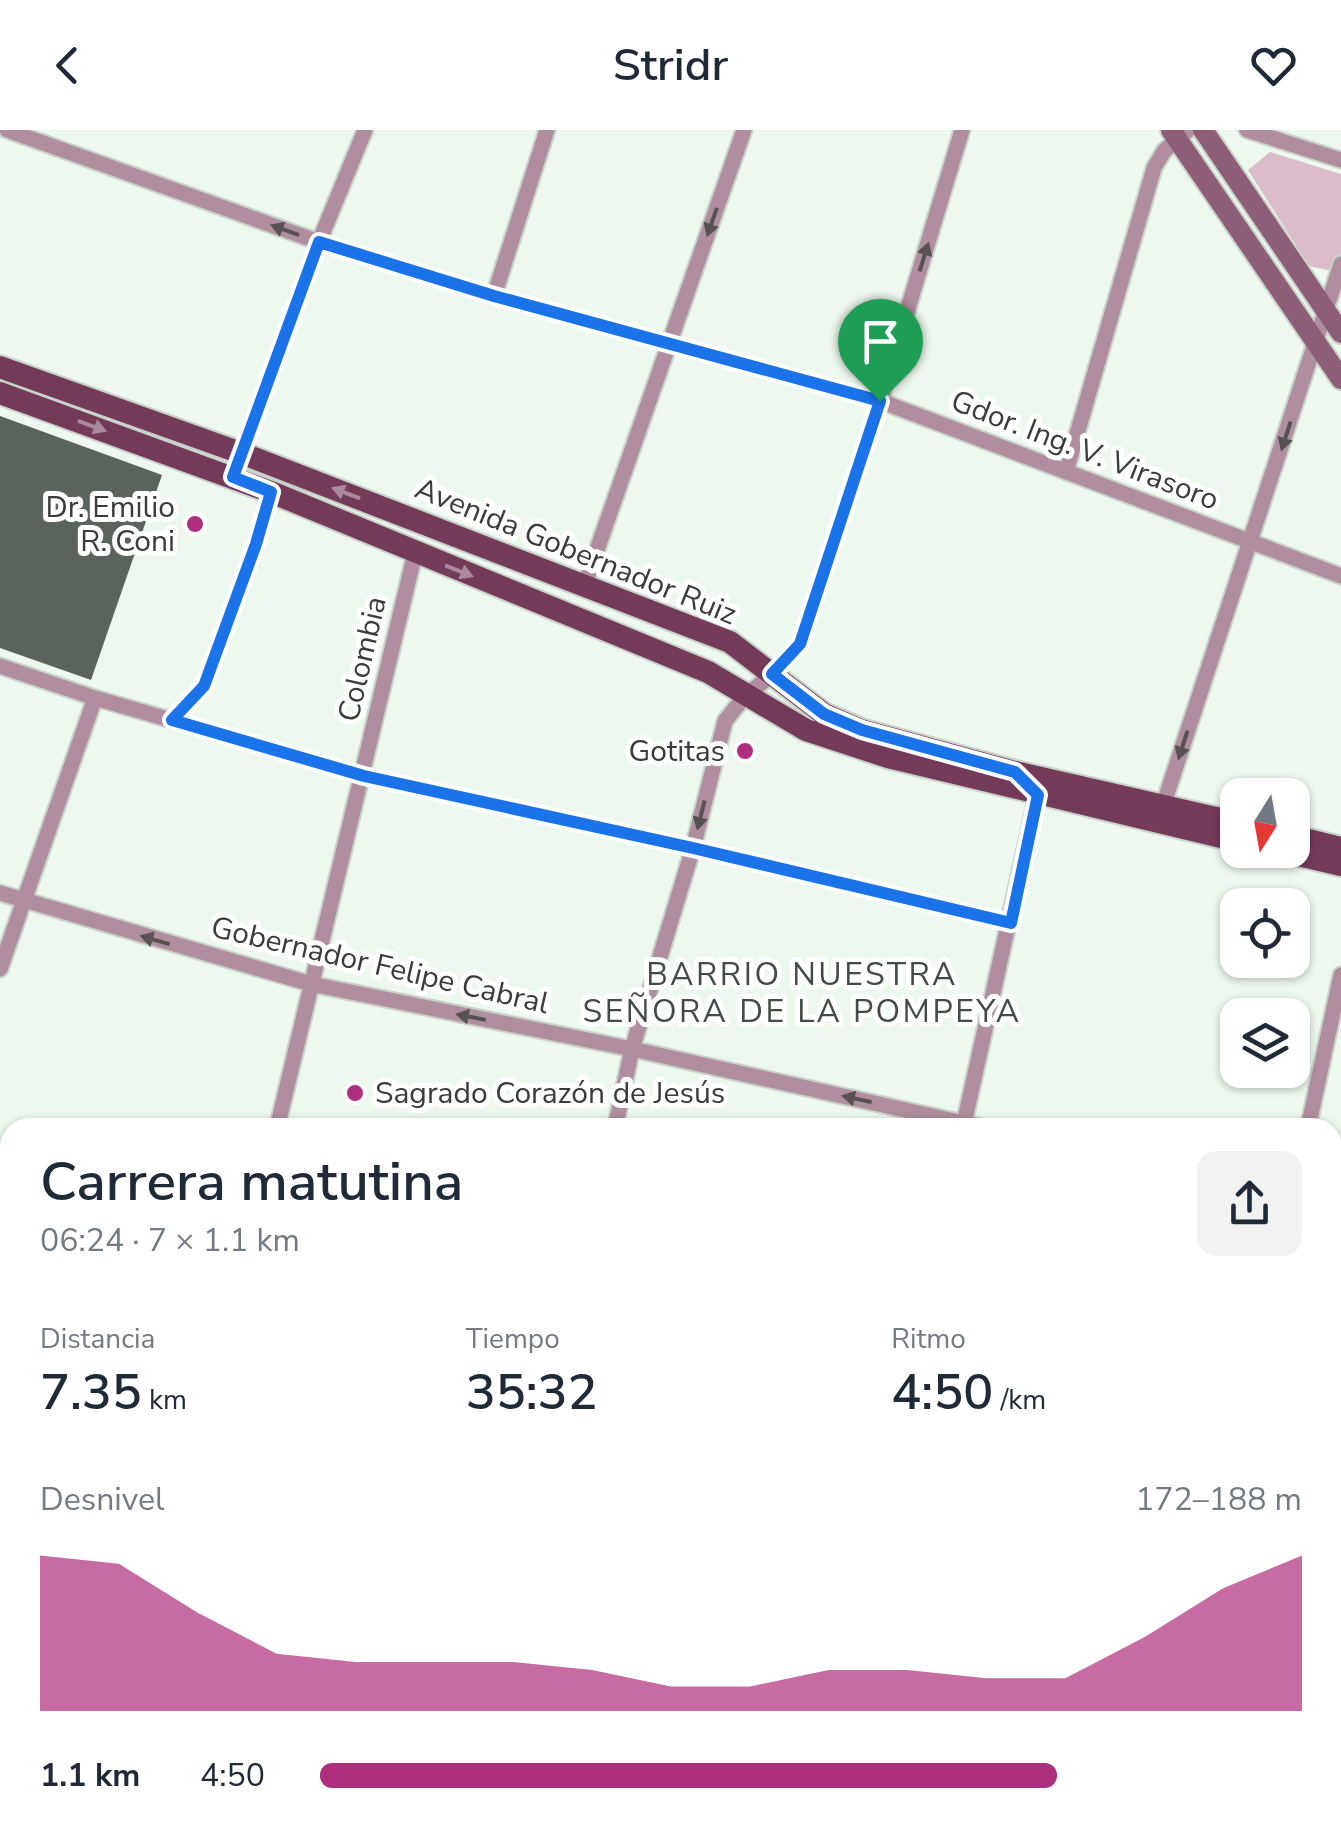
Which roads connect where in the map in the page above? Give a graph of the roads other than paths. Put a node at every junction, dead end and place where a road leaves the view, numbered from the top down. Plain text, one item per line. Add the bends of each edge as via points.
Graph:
1 (7, 130) edge
2 (365, 130) edge
3 (547, 130) edge
4 (744, 130) edge
5 (962, 130) edge
6 (1204, 130) edge
7 (1246, 130) edge
8 (1179, 133) edge
9 (1341, 160) edge
10 (319, 242) junction
11 (1341, 264) edge
12 (494, 296) junction
13 (1326, 313) junction
14 (1341, 333) edge
15 (669, 343) junction
16 (1316, 344) junction
17 (0, 367) edge
18 (1341, 379) edge
19 (0, 394) edge
20 (880, 401) junction
21 (241, 453) junction
22 (1066, 472) junction
23 (233, 477) junction
24 (271, 492) junction
25 (1250, 543) junction
26 (415, 553) junction
27 (1341, 576) edge
28 (585, 584) junction
29 (0, 666) edge
30 (772, 674) junction
31 (744, 696) junction
32 (95, 698) junction
33 (172, 720) junction
34 (1015, 772) junction
35 (364, 776) junction
36 (1038, 795) junction
37 (1163, 806) junction
38 (1220, 820) edge
39 (1220, 837) edge
40 (1310, 840) edge
41 (693, 848) junction
42 (1341, 848) edge
43 (1310, 858) edge
44 (1341, 865) edge
45 (0, 893) edge
46 (24, 902) junction
47 (1011, 923) junction
48 (0, 969) edge
49 (1341, 975) edge
50 (311, 984) junction
51 (632, 1049) junction
52 (279, 1118) edge
53 (617, 1118) edge
54 (933, 1118) edge
55 (966, 1118) edge
56 (1310, 1118) edge

10 -> 1 street, Gdor. Ing. V. Virasoro
2 - 10 street
3 - 12 street
4 -> 15 street
20 -> 5 street
6 - 13 main road
7 - 9 street
8 - 16 main road
8 - 22 street via 1154,168
10 - 12 street, Gdor. Ing. V. Virasoro
10 - 21 street
11 - 13 street
12 - 15 street, Gdor. Ing. V. Virasoro
13 - 14 main road
13 - 16 street
15 - 20 street, Gdor. Ing. V. Virasoro
15 - 28 street
16 - 18 main road
16 -> 25 street
17 - 21 main road, Avenida Gobernador Ruiz
19 -> 23 main road, Avenida Gobernador Ruiz
20 - 22 street, Gdor. Ing. V. Virasoro
20 - 30 street via 800,644
21 - 23 street
28 -> 21 main road, Avenida Gobernador Ruiz
22 - 25 street, Gdor. Ing. V. Virasoro
23 - 24 main road, Avenida Gobernador Ruiz
24 - 26 main road, Avenida Gobernador Ruiz
24 - 33 lane via 204,686
25 - 27 street, Gdor. Ing. V. Virasoro
25 -> 37 street
26 -> 31 main road, Avenida Gobernador Ruiz via 708,672
26 - 35 street, Colombia
28 - 30 main road, Avenida Gobernador Ruiz via 730,642
29 - 32 street
30 - 31 street
30 - 34 main road, Avenida Gobernador Ruiz via 824,714 862,730
31 - 36 main road, Avenida Gobernador Ruiz via 806,730
31 -> 41 street via 725,720
32 - 33 street
32 - 46 street
33 - 35 street
34 - 36 street
34 - 37 main road, Avenida Gobernador Ruiz
35 - 41 street
35 - 50 street, Colombia
36 - 39 main road, Avenida Gobernador Ruiz
36 - 47 street
37 - 38 main road, Avenida Gobernador Ruiz
40 - 42 main road
41 - 47 street
41 - 51 street
43 - 44 main road
45 - 46 street, Gobernador Felipe Cabral
46 - 48 street
50 -> 46 street, Gobernador Felipe Cabral
47 - 55 street
49 - 56 street
51 -> 50 street, Gobernador Felipe Cabral
50 - 52 street, Colombia
51 - 53 street
54 -> 51 street, Gobernador Felipe Cabral

